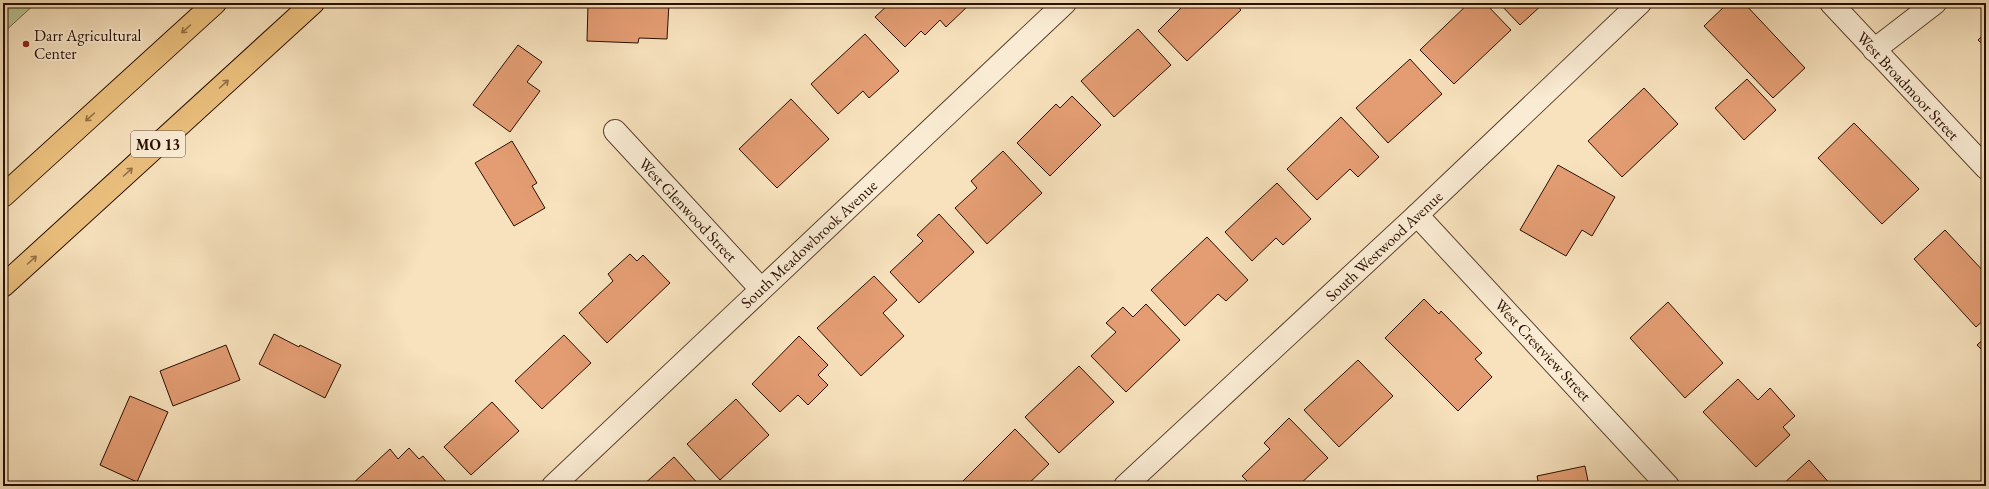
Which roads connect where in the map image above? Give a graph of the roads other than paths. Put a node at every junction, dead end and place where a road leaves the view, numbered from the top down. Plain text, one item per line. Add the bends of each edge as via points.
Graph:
1 (215, 3) edge
2 (313, 3) edge
3 (1065, 3) edge
4 (1640, 3) edge
5 (1830, 3) edge
6 (1935, 3) edge
7 (1874, 50) junction
8 (615, 131) dead end
9 (1986, 168) edge
10 (3, 196) edge
11 (1418, 215) junction
12 (3, 286) edge
13 (761, 289) junction
14 (552, 486) edge
15 (1125, 486) edge
16 (1668, 486) edge

1 -> 10 main road
12 -> 2 main road, MO 13
3 - 13 street, South Meadowbrook Avenue
4 - 11 street, South Westwood Avenue
5 - 7 street, West Broadmoor Street
6 - 7 street
7 - 9 street, West Broadmoor Street
8 - 13 street, West Glenwood Street
11 - 15 street, South Westwood Avenue
11 - 16 street, West Crestview Street
13 - 14 street, South Meadowbrook Avenue

